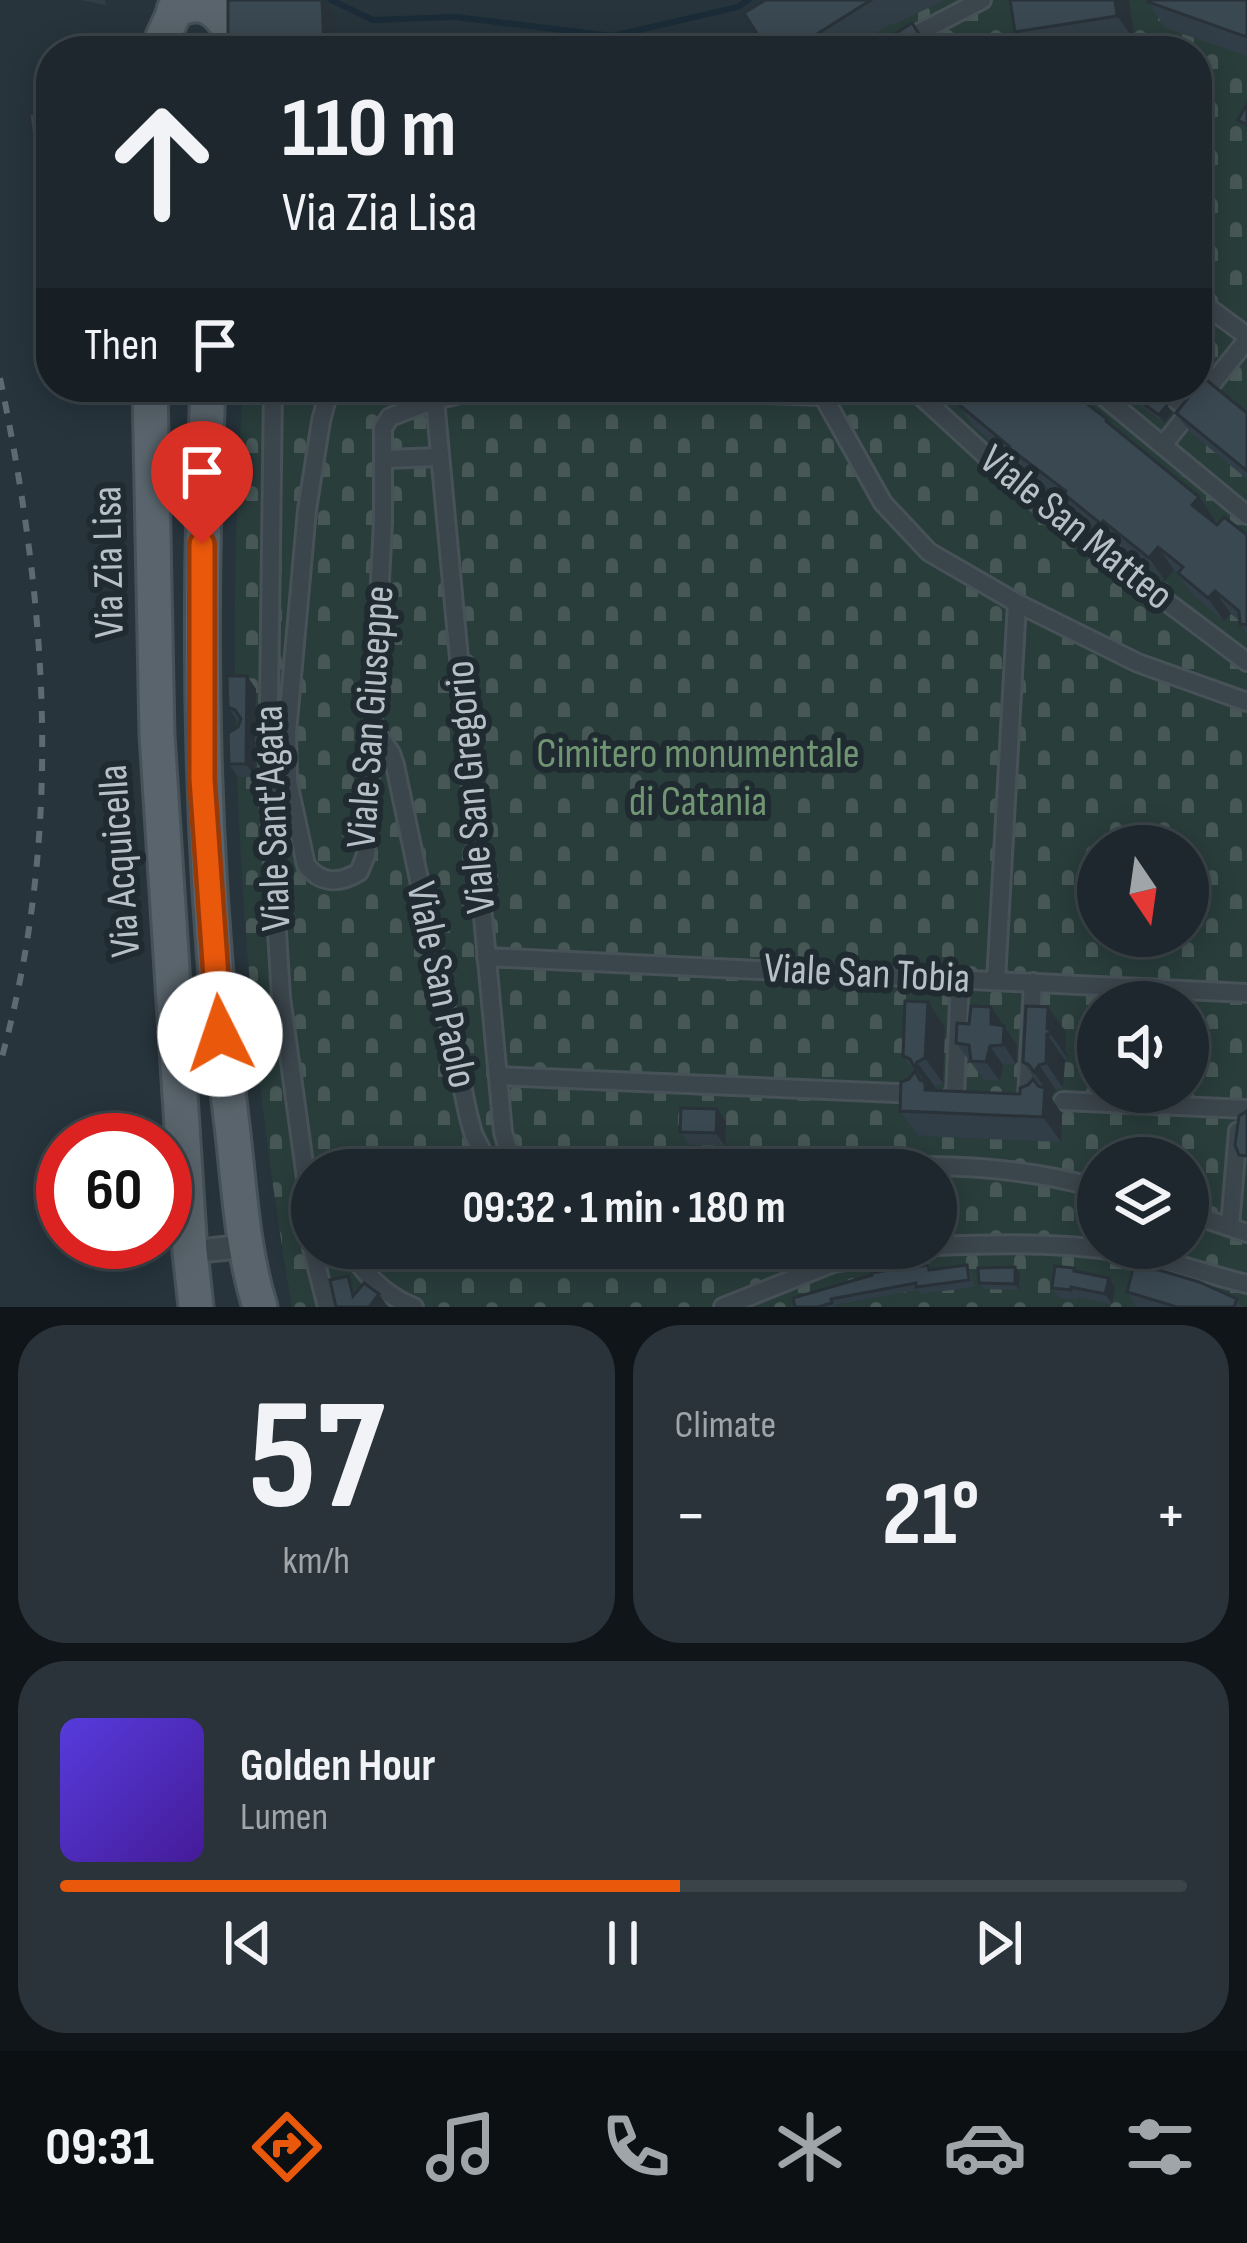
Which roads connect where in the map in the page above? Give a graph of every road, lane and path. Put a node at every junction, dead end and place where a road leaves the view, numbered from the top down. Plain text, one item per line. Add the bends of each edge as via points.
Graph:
1 (982, 0) edge
2 (177, 5) edge
3 (224, 24) edge
4 (166, 36) edge
5 (913, 36) edge
6 (1212, 311) edge
7 (1247, 338) edge
8 (1212, 383) edge
9 (150, 402) edge
10 (207, 402) edge
11 (273, 402) edge
12 (326, 402) edge
13 (430, 402) edge
14 (435, 402) edge
15 (825, 402) edge
16 (926, 402) edge
17 (1110, 402) edge
18 (1179, 402) edge
19 (1197, 402) edge
20 (1190, 411) junction
21 (1163, 445) junction
22 (440, 457) junction
23 (385, 459) junction
24 (1247, 514) edge
25 (1017, 603) junction
26 (1247, 662) edge
27 (1247, 702) edge
28 (375, 730) junction
29 (271, 732) junction
30 (211, 733) junction
31 (157, 735) junction
32 (486, 956) junction
33 (960, 979) junction
34 (996, 981) junction
35 (1033, 982) junction
36 (1247, 993) edge
37 (497, 1076) junction
38 (920, 1094) edge
39 (957, 1096) edge
40 (1025, 1099) edge
41 (1063, 1101) dead end
42 (1243, 1109) edge
43 (181, 1113) edge
44 (304, 1149) edge
45 (481, 1149) edge
46 (509, 1149) edge
47 (957, 1167) edge
48 (1077, 1184) edge
49 (1240, 1197) edge
50 (1209, 1220) edge
51 (1238, 1229) edge
52 (247, 1246) junction
53 (957, 1246) edge
54 (192, 1252) edge
55 (192, 1269) edge
56 (317, 1269) edge
57 (362, 1269) edge
58 (818, 1269) edge
59 (1247, 1284) edge
60 (196, 1307) edge
61 (260, 1307) edge
62 (327, 1307) edge
63 (414, 1307) edge
64 (723, 1307) edge

1 - 5 street
2 - 3 main road via 210,6
2 - 4 main road
6 - 7 street
7 - 8 street
9 - 31 main road, Via Zia Lisa
10 - 30 main road via 202,502
11 - 29 street, Viale Sant'Agata
12 - 29 street
13 - 23 street, Viale San Giuseppe via 390,417
14 - 22 street, Viale San Gregorio
15 - 25 street via 870,483 911,535
16 - 26 street, Viale San Matteo via 1046,512
17 - 21 street
18 - 20 street
19 - 20 street
20 - 21 street
21 - 24 street
22 - 23 street
22 - 32 street, Viale San Gregorio
23 - 28 street, Viale San Giuseppe
25 - 27 street via 1138,663
25 - 34 street
28 - 29 street, Viale San Giuseppe via 363,866 330,881 307,865
28 - 45 street, Viale San Paolo via 395,765
29 - 44 street, Viale Sant'Agata via 281,997
30 - 31 street, Via Acquicella
30 - 52 main road, Via Acquicella via 202,779 220,1034
31 - 43 main road, Via Acquicella
32 - 33 street, Viale San Tobia
32 - 37 street, Viale San Gregorio
33 - 34 street, Viale San Tobia
33 - 39 street
34 - 35 street, Viale San Tobia
35 - 36 street, Viale San Tobia
35 - 40 street
37 - 38 street
37 - 46 street, Viale San Gregorio
41 - 42 street
42 - 49 street
47 - 48 street
49 - 51 street
50 - 51 street
52 - 54 street
52 - 61 main road, Via Acquicella
53 - 59 street via 1146,1256
55 - 60 main road, Via Acquicella
56 - 62 street, Viale Sant'Agata
57 - 63 street
58 - 64 street

